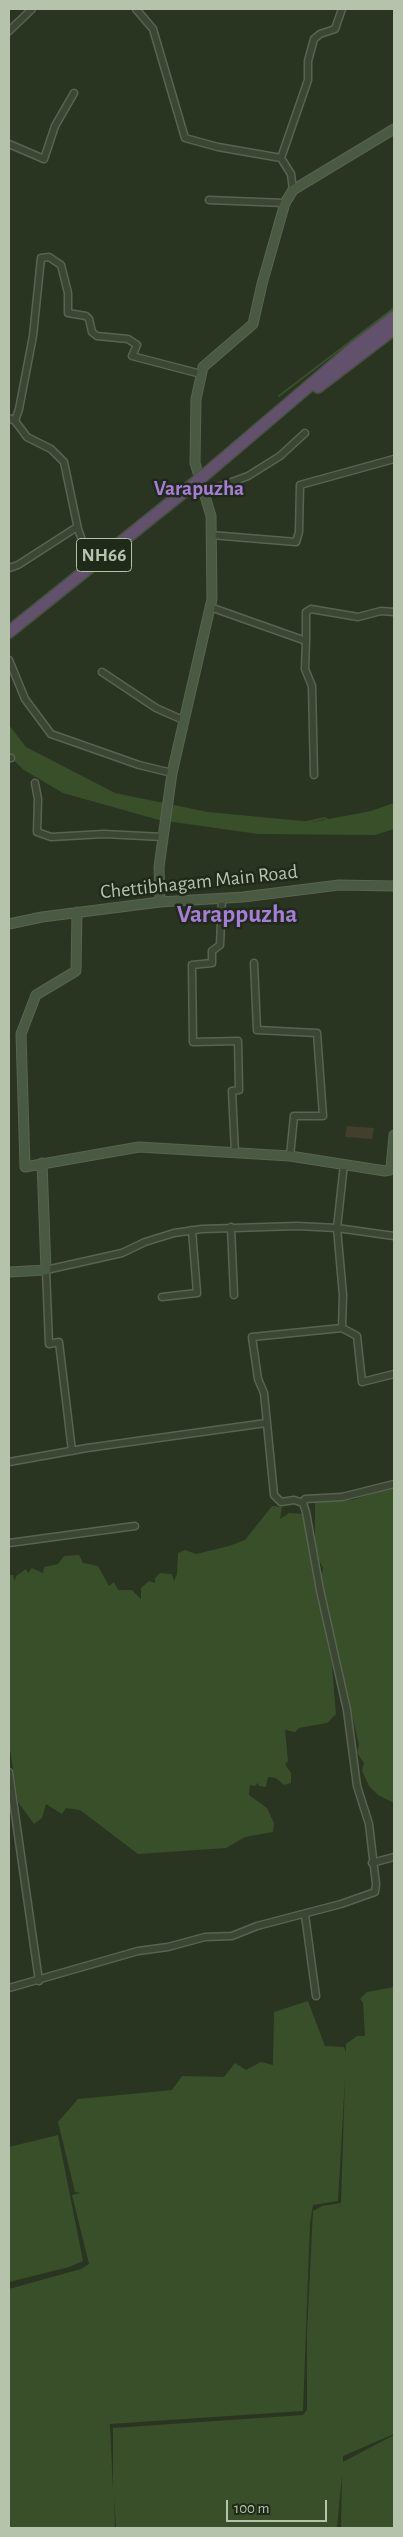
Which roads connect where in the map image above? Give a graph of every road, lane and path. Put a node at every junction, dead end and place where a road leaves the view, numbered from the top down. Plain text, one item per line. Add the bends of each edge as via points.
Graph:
1 (32, 9) edge
2 (136, 9) edge
3 (342, 9) edge
4 (9, 31) edge
5 (74, 93) dead end
6 (394, 129) edge
7 (9, 144) edge
8 (281, 158) junction
9 (293, 190) junction
10 (209, 200) dead end
11 (285, 203) junction
12 (394, 317) edge
13 (394, 329) edge
14 (201, 374) junction
15 (12, 419) edge
16 (305, 433) dead end
17 (394, 459) edge
18 (221, 460) junction
19 (200, 478) junction
20 (205, 492) junction
21 (77, 527) junction
22 (212, 535) junction
23 (90, 566) junction
24 (9, 568) edge
25 (210, 607) junction
26 (394, 612) edge
27 (9, 632) edge
28 (306, 641) junction
29 (9, 660) edge
30 (102, 672) dead end
31 (183, 720) junction
32 (172, 773) junction
33 (314, 776) dead end
34 (36, 783) dead end
35 (163, 837) junction
36 (394, 886) edge
37 (222, 898) junction
38 (160, 902) junction
39 (77, 912) junction
40 (9, 924) edge
41 (254, 963) dead end
42 (394, 1136) edge
43 (235, 1153) junction
44 (290, 1156) junction
45 (42, 1163) junction
46 (344, 1164) junction
47 (231, 1227) junction
48 (337, 1228) junction
49 (192, 1230) junction
50 (394, 1236) edge
51 (46, 1270) junction
52 (9, 1272) edge
53 (234, 1295) dead end
54 (162, 1296) dead end
55 (342, 1328) junction
56 (394, 1374) edge
57 (266, 1423) junction
58 (72, 1451) junction
59 (9, 1462) edge
60 (394, 1484) edge
61 (303, 1502) junction
62 (135, 1526) dead end
63 (9, 1543) edge
64 (9, 1772) edge
65 (394, 1857) edge
66 (372, 1863) junction
67 (305, 1915) junction
68 (39, 1981) junction
69 (9, 1988) edge
70 (316, 1996) dead end

1 - 4 street
2 - 8 street via 153,29 185,138
3 - 8 street via 335,28 314,39 308,61 308,80
5 - 7 street via 55,126 44,159
6 - 9 street
8 - 9 street via 291,174
9 - 11 street
10 - 11 street
11 - 14 street via 253,324 203,367
12 - 18 highway, NH66
13 - 18 highway, NH66
14 - 15 street via 132,356 137,345 128,339 97,336 92,332 90,319 68,313 68,293 61,265 49,257 41,258 33,336 19,409
14 - 19 street via 196,399 195,463
15 - 21 street via 27,437 51,449 64,462
16 - 20 street via 280,456 248,476
17 - 22 street via 300,486 296,542
18 - 19 highway, NH66
19 - 20 street
19 - 23 highway, NH66
20 - 22 street
21 - 23 street
21 - 24 street
22 - 25 street
23 - 27 highway, NH66
25 - 28 street
25 - 31 street
26 - 28 street via 381,611 358,617 311,610 306,612
28 - 33 street via 303,656 312,686
29 - 32 street via 25,699 51,734
30 - 31 street via 156,708
31 - 32 street
32 - 35 street
34 - 35 street via 37,832 51,837 104,834
35 - 38 street via 159,867
36 - 37 street, Chettibhagam Main Road via 339,885
37 - 38 street, Chettibhagam Main Road
37 - 43 street via 220,945 212,951 212,963 192,965 193,1042 238,1041 240,1090 232,1091
38 - 39 street, Chettibhagam Main Road
39 - 40 street, Chettibhagam Main Road
39 - 45 street via 76,971 36,994 20,1034 25,1167
41 - 44 street via 256,1030 317,1033 323,1116 294,1116
42 - 46 street via 390,1170
43 - 44 street
43 - 45 street via 139,1147
44 - 46 street
45 - 51 street
46 - 48 street
47 - 48 street
47 - 49 street
47 - 53 street
48 - 50 street
48 - 55 street via 343,1295
49 - 51 street via 145,1242 122,1253
49 - 54 street via 197,1293
51 - 52 street
51 - 58 street via 49,1344 59,1342
55 - 56 street via 357,1336 362,1382
55 - 57 street via 252,1337 258,1379 264,1393
57 - 58 street
57 - 61 street via 274,1495 282,1502
58 - 59 street
60 - 61 street via 342,1497 305,1499
61 - 66 street via 347,1710 357,1786 369,1824
62 - 63 street
64 - 68 street
65 - 66 street
66 - 67 street via 375,1892
67 - 68 street via 257,1926 232,1936 205,1937 138,1951
67 - 70 street
68 - 69 street

